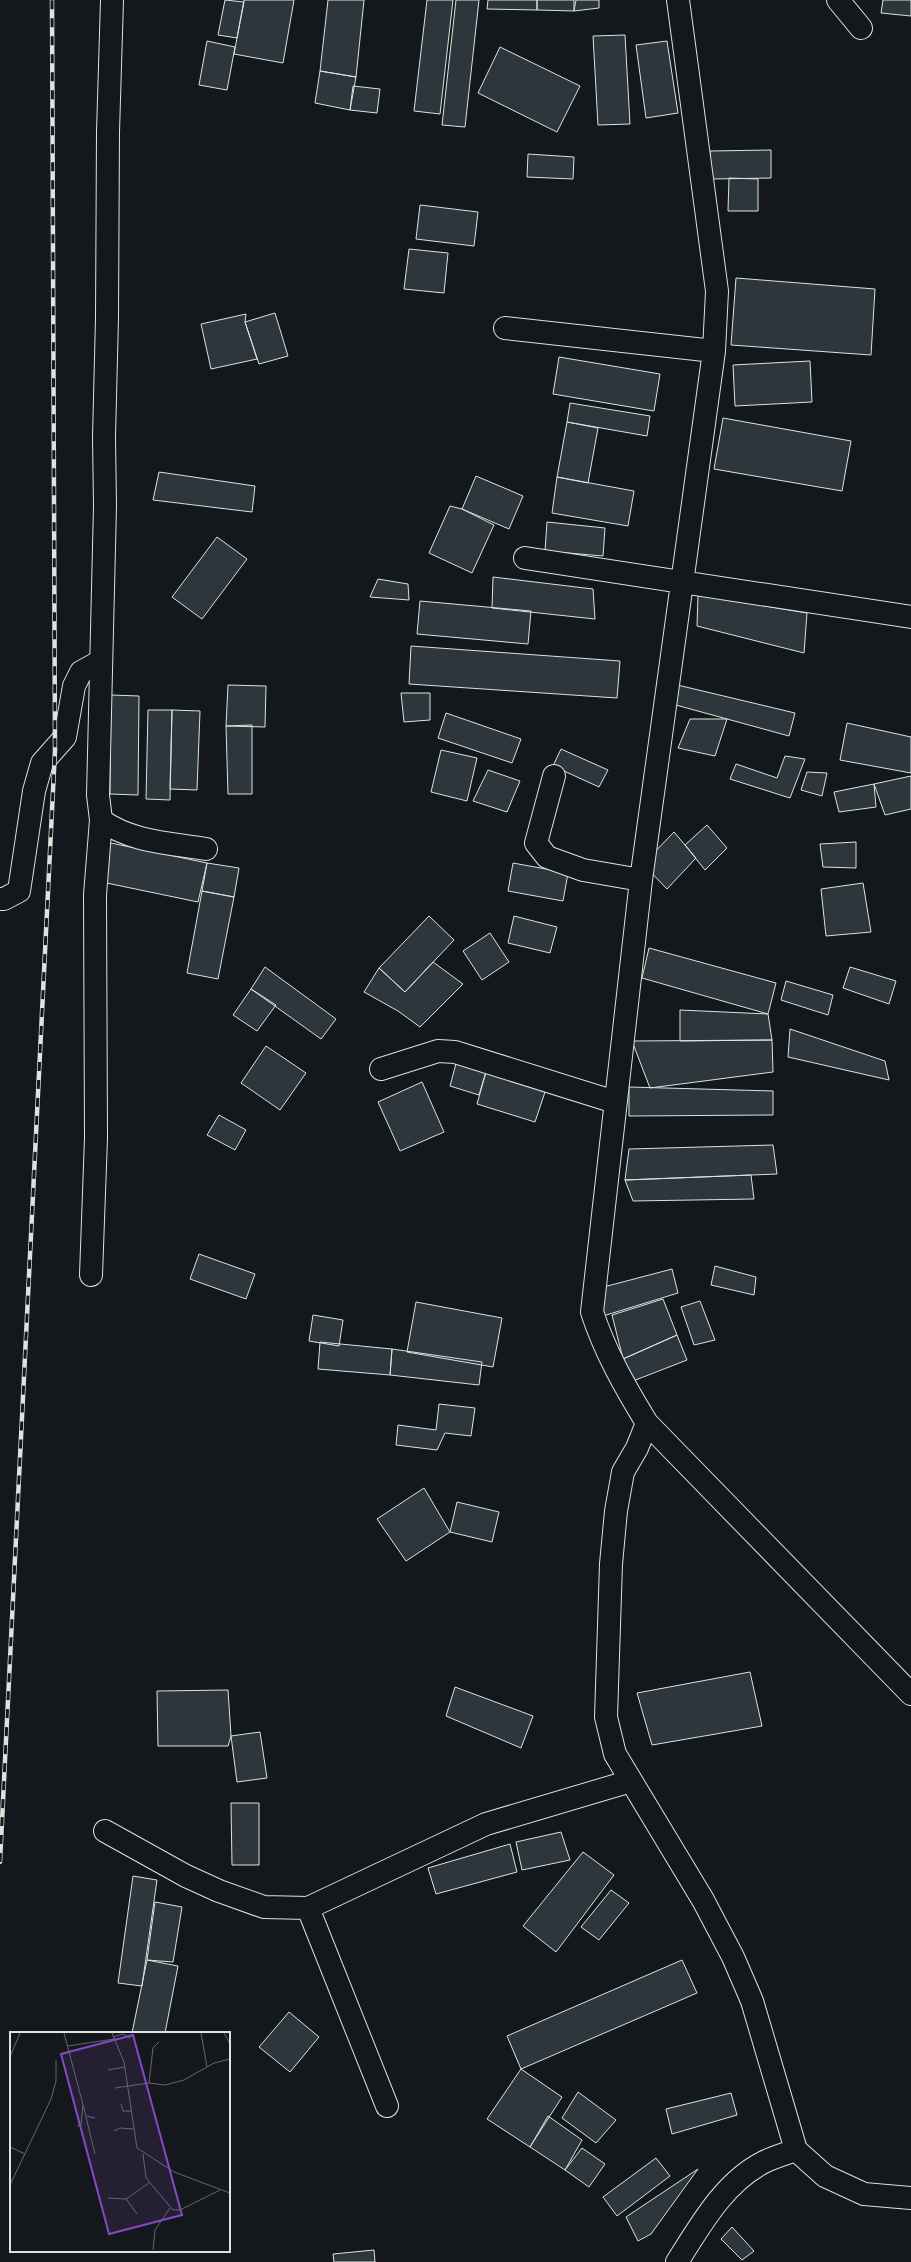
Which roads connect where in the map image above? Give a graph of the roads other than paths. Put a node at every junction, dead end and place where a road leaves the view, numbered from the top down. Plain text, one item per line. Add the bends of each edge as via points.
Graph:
1 (112, 0) edge
2 (678, 0) edge
3 (838, 0) edge
4 (861, 28) dead end
5 (505, 328) dead end
6 (714, 351) junction
7 (524, 558) dead end
8 (680, 583) junction
9 (911, 617) edge
10 (101, 661) junction
11 (554, 776) dead end
12 (101, 820) junction
13 (206, 849) dead end
14 (641, 880) junction
15 (0, 899) edge
16 (381, 1069) dead end
17 (615, 1102) junction
18 (91, 1275) dead end
19 (647, 1423) junction
20 (911, 1694) edge
21 (632, 1781) junction
22 (105, 1831) dead end
23 (308, 1908) junction
24 (387, 2106) dead end
25 (796, 2150) junction
26 (911, 2198) edge
27 (677, 2262) edge

1 - 10 street
2 - 6 street via 717,291
3 - 4 street
5 - 6 street
6 - 8 street
7 - 8 street
8 - 9 street
8 - 14 street
10 - 12 street via 102,712 98,795
10 - 15 street via 81,672 74,686 64,737 42,763 34,791 19,891
11 - 14 street via 536,843 547,857 583,870
12 - 13 street via 116,830 145,839
12 - 18 street via 96,895 96,1138
14 - 17 street
16 - 17 street via 438,1051 455,1052
17 - 19 street via 592,1312 601,1340
19 - 20 street
19 - 21 street via 637,1448 622,1472 616,1510 609,1602 606,1717 615,1754
21 - 23 street via 486,1824
21 - 25 street via 703,1900 752,2000
22 - 23 street via 186,1876 219,1891 264,1907
23 - 24 street
25 - 26 street via 825,2176 864,2194
25 - 27 street via 764,2162 726,2191

